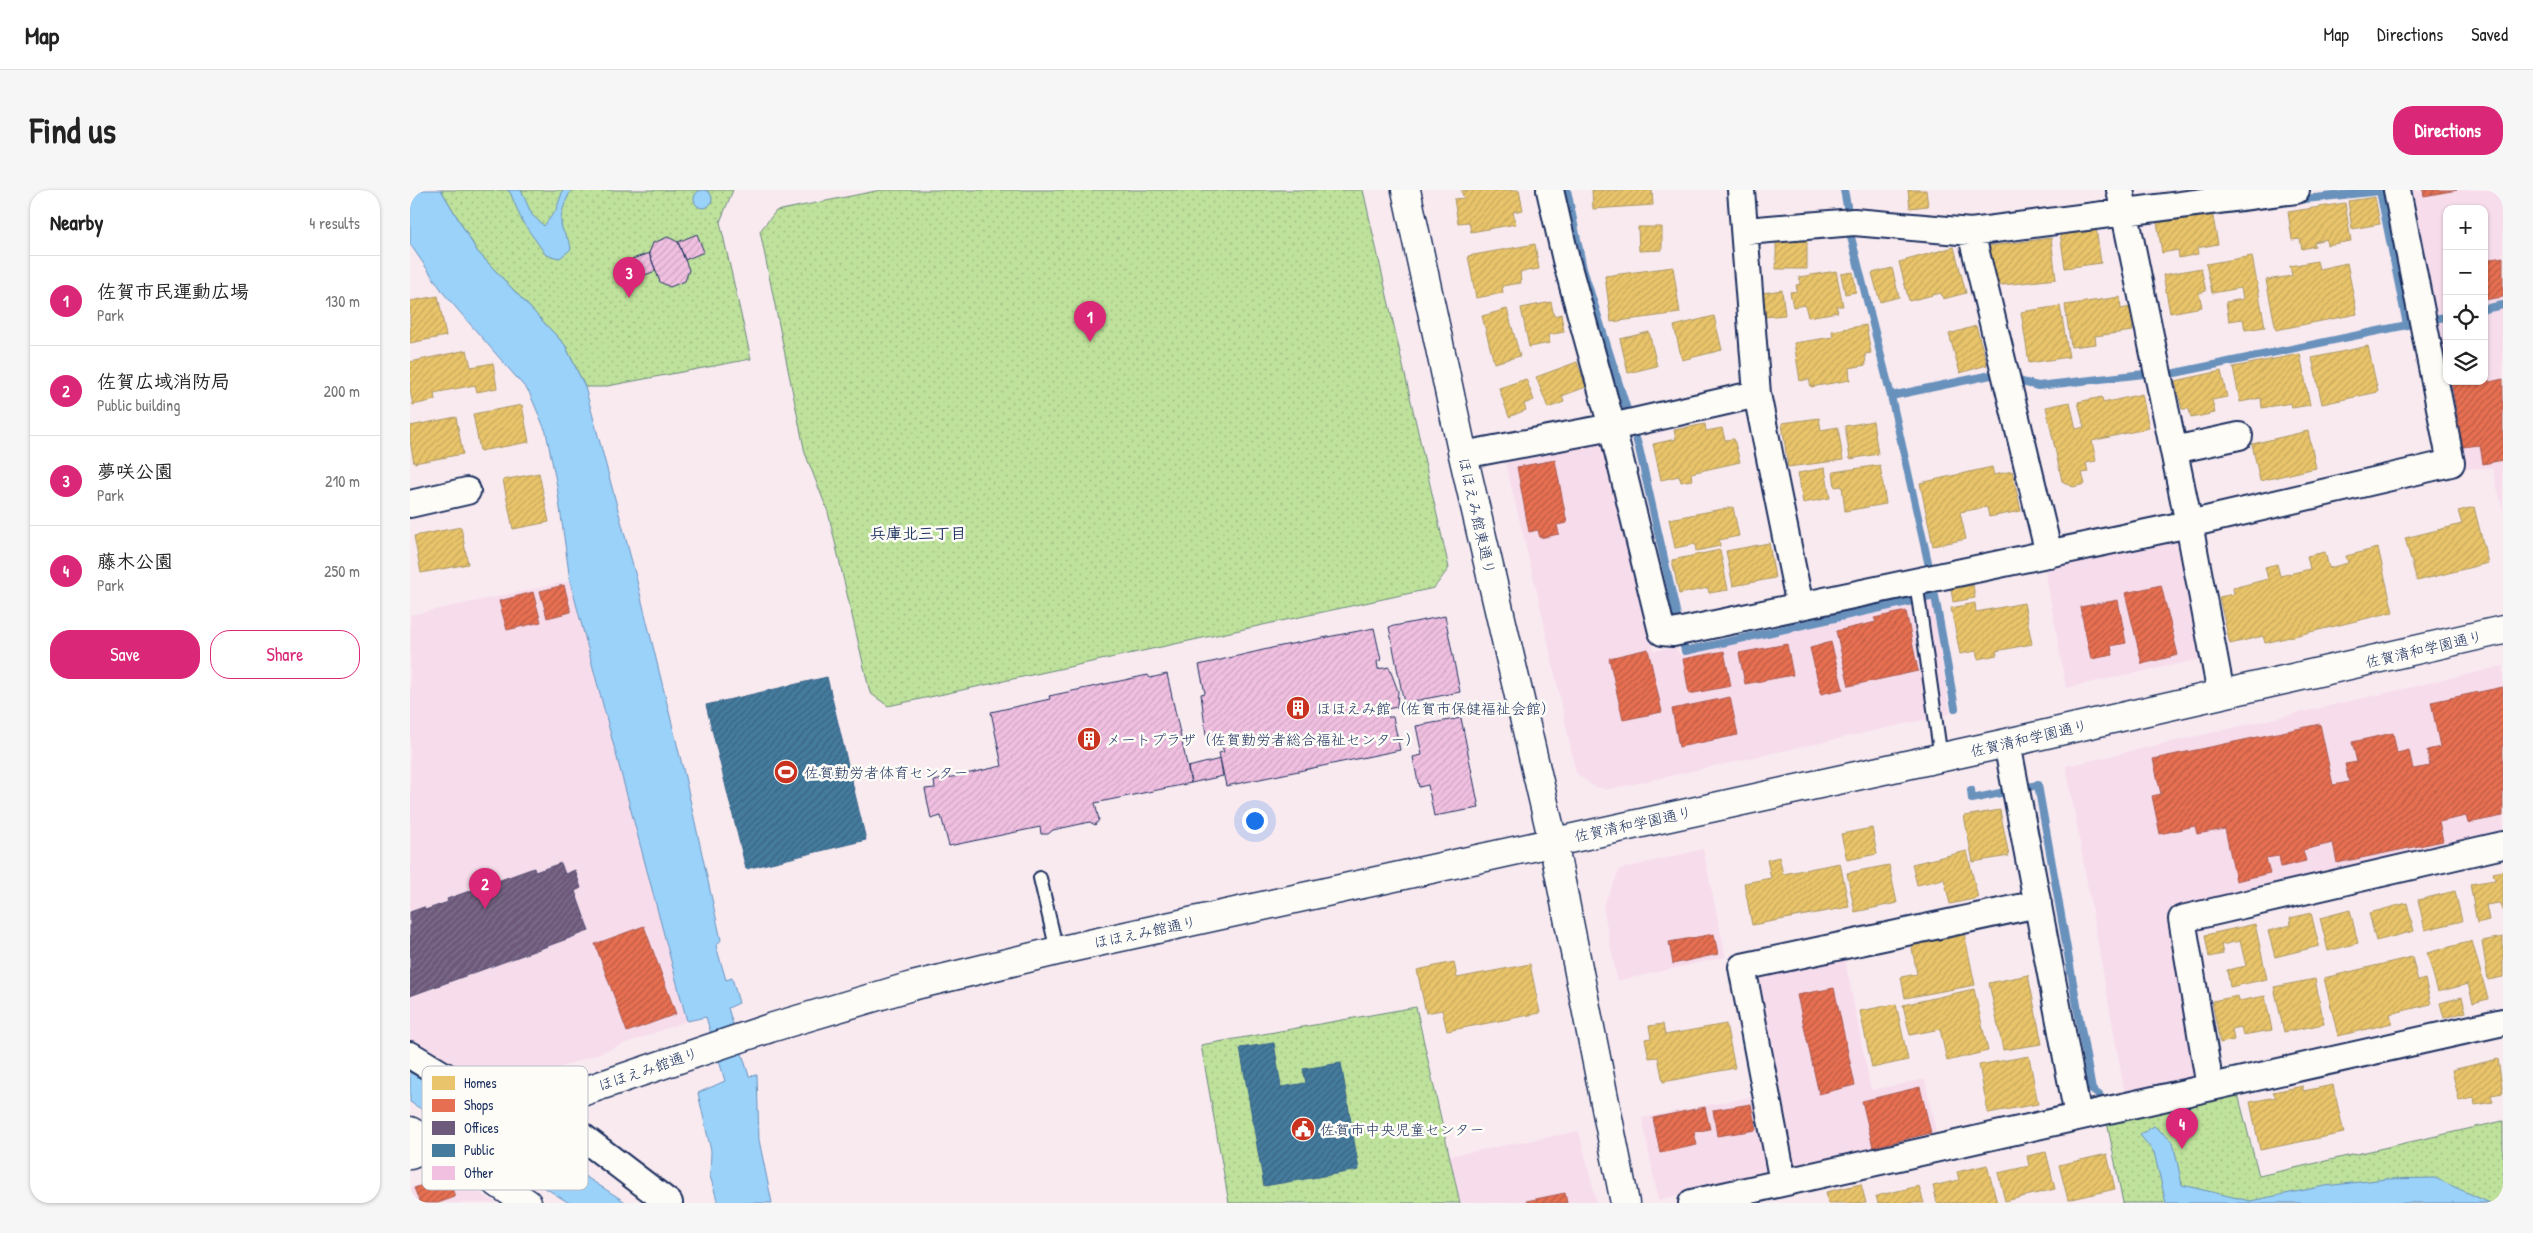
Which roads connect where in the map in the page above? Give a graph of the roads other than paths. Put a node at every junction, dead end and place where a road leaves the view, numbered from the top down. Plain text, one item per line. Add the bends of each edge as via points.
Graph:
1 (1406, 190) edge
2 (1550, 190) edge
3 (1741, 190) edge
4 (2296, 190) edge
5 (2397, 190) edge
6 (2122, 200) edge
7 (1746, 231) junction
8 (1971, 232) junction
9 (1757, 394) junction
10 (1624, 425) junction
11 (2239, 436) dead end
12 (2174, 450) junction
13 (1463, 455) junction
14 (467, 490) dead end
15 (410, 504) edge
16 (2189, 524) junction
17 (2049, 554) junction
18 (1918, 594) junction
19 (1800, 606) junction
20 (2503, 630) edge
21 (2221, 694) junction
22 (2007, 743) junction
23 (1941, 758) junction
24 (1553, 842) junction
25 (2503, 845) edge
26 (1040, 878) dead end
27 (2038, 904) junction
28 (1058, 951) junction
29 (2503, 1022) edge
30 (410, 1055) edge
31 (427, 1066) edge
32 (2210, 1087) junction
33 (588, 1090) edge
34 (2078, 1116) junction
35 (410, 1131) edge
36 (422, 1139) edge
37 (588, 1141) edge
38 (1784, 1182) junction
39 (507, 1190) edge
40 (527, 1203) edge
41 (669, 1203) edge
42 (1625, 1203) edge
43 (1692, 1203) edge

1 - 13 street, ほほえみ館東通り
2 - 10 street via 1566,260
3 - 7 street
4 - 6 street
5 - 16 street via 2451,463
6 - 8 street
6 - 12 street
7 - 8 street via 1854,222
7 - 9 street
8 - 17 street
9 - 10 street
9 - 19 street
10 - 13 street
10 - 19 street via 1662,632 1681,632
11 - 12 street
12 - 16 street
13 - 24 street, ほほえみ館東通り
14 - 15 street
16 - 17 street
16 - 21 street
17 - 18 street
18 - 19 street
18 - 23 lane
20 - 21 street, 佐賀清和学園通り
21 - 22 street, 佐賀清和学園通り
22 - 23 street, 佐賀清和学園通り
22 - 27 street
23 - 24 street, 佐賀清和学園通り
24 - 28 street, ほほえみ館通り
24 - 42 street, ほほえみ館東通り
25 - 32 street via 2182,919
26 - 28 lane
27 - 34 street
27 - 38 street via 1742,967
28 - 33 street, ほほえみ館通り via 912,986 741,1038
29 - 32 street
30 - 31 street
32 - 34 street
34 - 38 street
35 - 36 street
37 - 41 street
38 - 43 street
39 - 40 street

